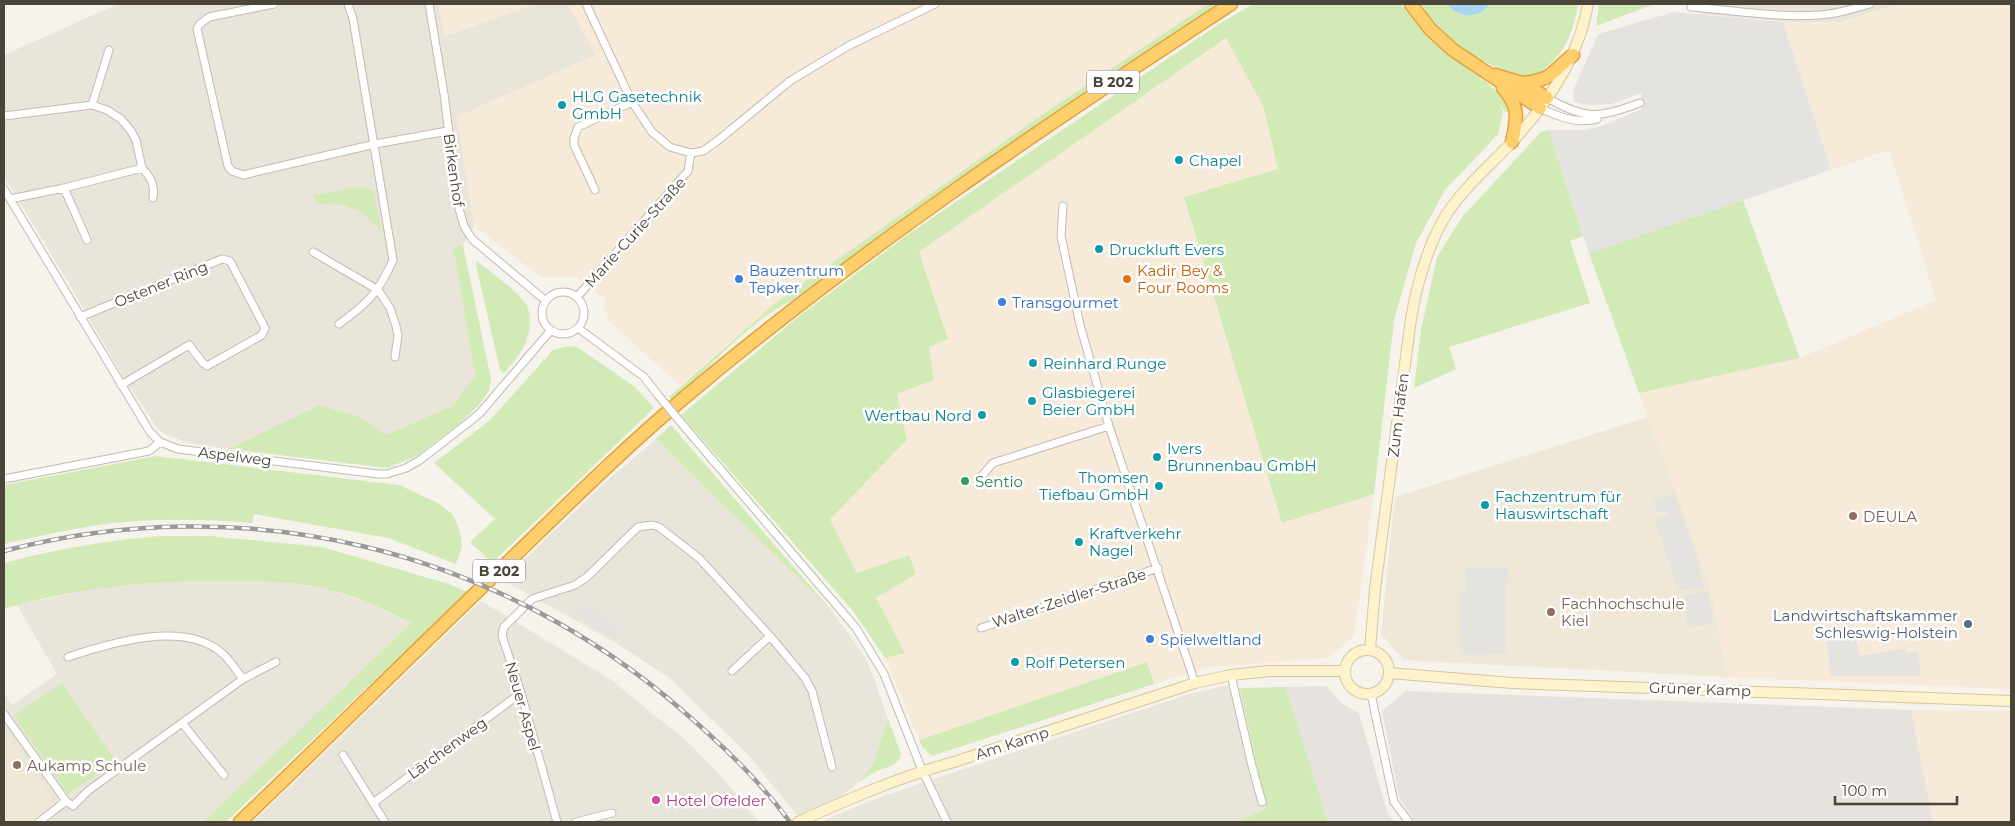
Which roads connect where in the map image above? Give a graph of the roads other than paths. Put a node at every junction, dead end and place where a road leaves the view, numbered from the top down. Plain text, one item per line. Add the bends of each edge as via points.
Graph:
1 (274, 4) edge
2 (348, 4) edge
3 (430, 4) edge
4 (586, 4) edge
5 (935, 4) edge
6 (1231, 4) edge
7 (1238, 4) edge
8 (1411, 4) edge
9 (1418, 4) edge
10 (1588, 4) edge
11 (1870, 4) edge
12 (1691, 7) dead end
13 (1422, 18) junction
14 (1206, 20) junction
15 (109, 50) dead end
16 (1572, 55) junction
17 (1484, 71) junction
18 (1499, 82) junction
19 (1522, 83) junction
20 (632, 102) junction
21 (1544, 103) junction
22 (1640, 103) dead end
23 (92, 105) junction
24 (1616, 112) junction
25 (4, 116) edge
26 (448, 131) junction
27 (1512, 142) junction
28 (374, 144) junction
29 (691, 153) junction
30 (142, 168) junction
31 (64, 188) junction
32 (4, 189) edge
33 (595, 190) dead end
34 (153, 198) dead end
35 (10, 199) junction
36 (1063, 206) dead end
37 (87, 240) dead end
38 (313, 252) dead end
39 (378, 290) junction
40 (577, 297) junction
41 (546, 300) junction
42 (80, 317) junction
43 (339, 324) dead end
44 (578, 328) junction
45 (551, 330) junction
46 (395, 357) dead end
47 (121, 385) junction
48 (1109, 426) junction
49 (160, 442) junction
50 (980, 478) dead end
51 (4, 479) edge
52 (1158, 568) junction
53 (981, 628) dead end
54 (770, 636) junction
55 (1370, 650) junction
56 (68, 657) dead end
57 (276, 662) dead end
58 (732, 671) dead end
59 (1345, 671) junction
60 (1389, 673) junction
61 (1231, 675) junction
62 (243, 679) junction
63 (1196, 682) junction
64 (521, 693) junction
65 (1371, 694) junction
66 (2011, 701) edge
67 (4, 714) edge
68 (182, 723) junction
69 (343, 755) dead end
70 (832, 767) dead end
71 (922, 770) junction
72 (224, 775) dead end
73 (66, 801) junction
74 (1262, 802) dead end
75 (374, 803) junction
76 (612, 812) dead end
77 (39, 822) edge
78 (240, 822) edge
79 (385, 822) edge
80 (557, 822) edge
81 (576, 822) edge
82 (798, 822) edge
83 (947, 822) edge
84 (1409, 822) edge

1 - 28 street via 209,17 197,29 228,166 243,175
2 - 28 street
3 - 26 street, Birkenhof
4 - 20 street
5 - 29 street via 848,46 790,81 716,142 703,151
6 - 14 highway, B 202
7 - 14 highway
8 - 13 highway
9 - 13 highway
10 - 16 main road
11 - 12 street via 1818,16
13 - 17 highway via 1442,41
14 - 78 highway, B 202 via 932,205 750,343 593,480
15 - 23 street
16 - 19 highway via 1549,78
16 - 21 main road
17 - 18 highway
17 - 19 highway
18 - 21 highway
18 - 27 highway via 1514,105 1516,122
19 - 21 highway
20 - 29 street via 652,132 670,147
20 - 33 street via 578,127 574,145
21 - 24 street via 1590,115
21 - 24 street via 1560,117 1573,120 1593,120
21 - 27 main road, Zum Hafen
22 - 24 street
23 - 25 street
23 - 30 street via 107,110 131,131
26 - 28 street
26 - 41 street, Birkenhof via 458,205 467,233
27 - 55 main road, Zum Hafen via 1446,215 1430,248 1415,294 1376,580
28 - 39 street via 393,260
29 - 40 street, Marie-Curie-Straße via 688,171
30 - 31 street
30 - 34 street via 152,179
31 - 35 street
31 - 37 street
32 - 35 street
35 - 42 street
36 - 48 street, Walter-Zeidler-Straße via 1061,236 1064,252 1080,325
38 - 39 street
39 - 43 street
39 - 46 street via 390,308 396,326
40 - 41 street via 558,292
40 - 44 street via 584,308
41 - 45 street via 542,315
42 - 47 street
42 - 47 street, Ostener Ring via 222,259 230,261 265,328 262,336 207,366 189,345
44 - 45 street via 568,334
44 - 71 street, bridge via 644,376 856,628 884,674
45 - 49 street, Aspelweg via 480,413 420,460 396,472 358,472 178,449
47 - 49 street via 150,432
48 - 50 street via 993,463
48 - 52 street, Walter-Zeidler-Straße
49 - 51 street via 149,450
52 - 53 street, Walter-Zeidler-Straße
52 - 63 street, Walter-Zeidler-Straße
54 - 58 street
54 - 64 street, Neuer Aspel via 699,558 652,524 638,527 587,577 575,585 532,599 504,627 502,635
54 - 70 street via 812,691
55 - 59 main road via 1362,650 1350,658
55 - 60 main road via 1382,655
56 - 62 street via 104,645 149,636 196,639 223,654
57 - 62 street
59 - 61 main road, Am Kamp via 1269,671
59 - 65 main road via 1346,679 1355,690
60 - 65 main road via 1382,688
60 - 66 main road, Grüner Kamp via 1512,683
61 - 63 main road, Am Kamp
61 - 74 street
62 - 68 street
63 - 71 main road, Am Kamp
64 - 75 street, Lärchenweg
64 - 80 street, Neuer Aspel
65 - 84 street via 1394,802
67 - 73 street
68 - 72 street
68 - 73 street via 89,790 73,806
69 - 75 street
71 - 82 main road, Am Kamp
71 - 83 street
73 - 77 street
75 - 79 street
76 - 81 street

